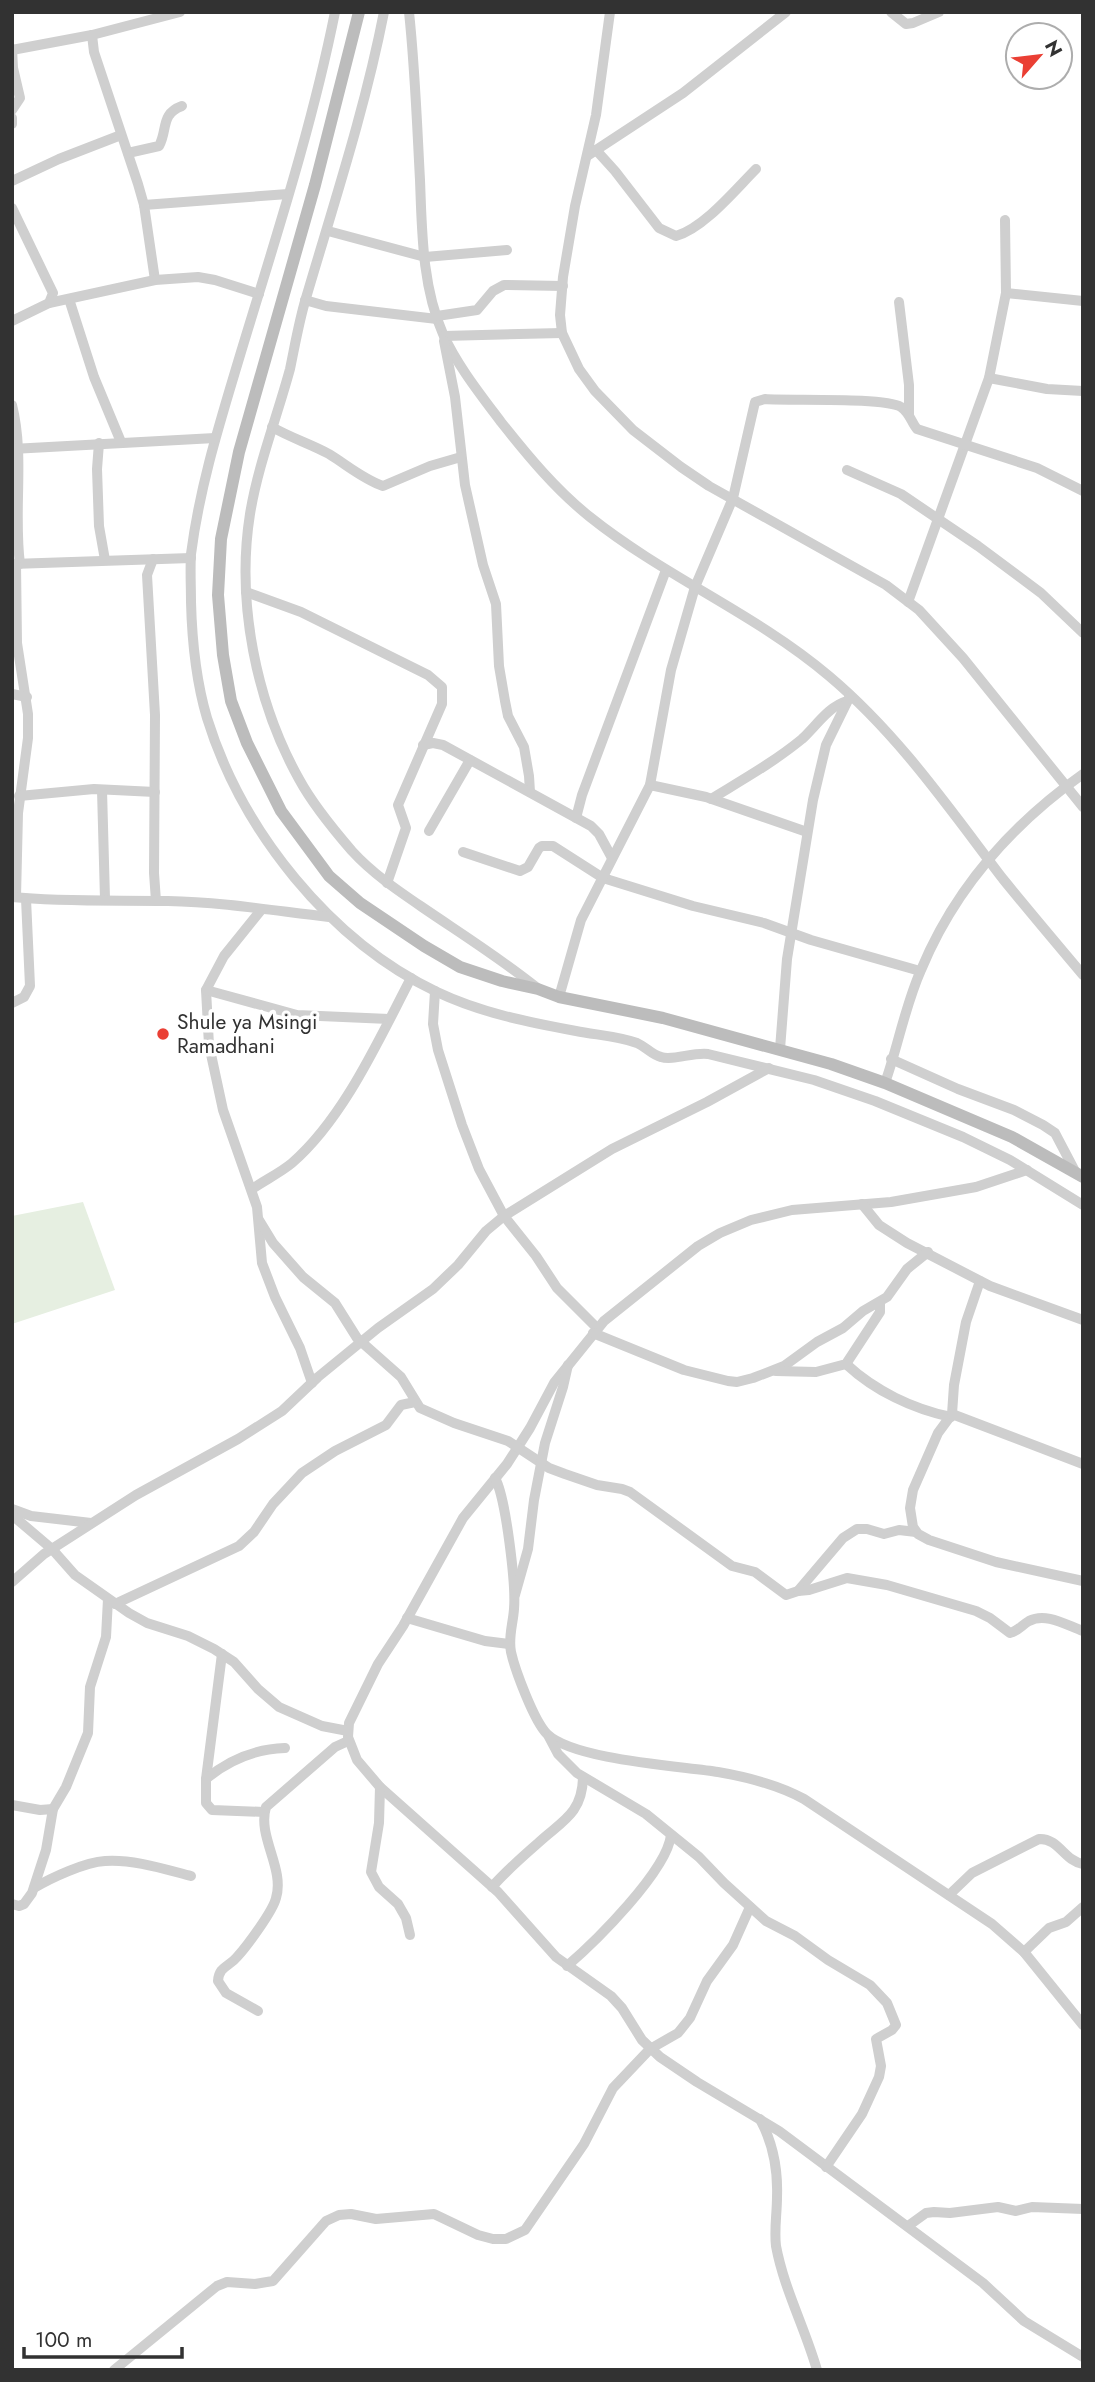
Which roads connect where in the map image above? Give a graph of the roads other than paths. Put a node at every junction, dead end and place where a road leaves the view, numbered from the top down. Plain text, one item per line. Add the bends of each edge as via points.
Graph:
1 (180, 12) edge
2 (335, 12) edge
3 (359, 12) edge
4 (384, 12) edge
5 (409, 12) edge
6 (610, 12) edge
7 (786, 12) edge
8 (891, 12) edge
9 (939, 12) edge
10 (92, 35) junction
11 (13, 50) edge
12 (182, 106) dead end
13 (12, 110) edge
14 (12, 118) edge
15 (12, 124) edge
16 (121, 135) junction
17 (128, 153) junction
18 (592, 153) junction
19 (756, 169) dead end
20 (12, 181) edge
21 (288, 194) junction
22 (144, 205) junction
23 (12, 208) edge
24 (1005, 220) dead end
25 (328, 231) junction
26 (507, 250) dead end
27 (425, 257) junction
28 (155, 280) junction
29 (563, 286) junction
30 (1006, 293) junction
31 (258, 294) junction
32 (69, 299) junction
33 (305, 300) junction
34 (1083, 301) edge
35 (899, 302) dead end
36 (49, 303) junction
37 (437, 318) junction
38 (12, 321) edge
39 (562, 333) junction
40 (443, 335) junction
41 (989, 378) junction
42 (1083, 391) edge
43 (12, 405) edge
44 (909, 414) junction
45 (272, 427) junction
46 (215, 438) junction
47 (121, 442) junction
48 (99, 443) junction
49 (964, 443) junction
50 (16, 449) edge
51 (461, 457) junction
52 (848, 470) dead end
53 (1083, 491) edge
54 (733, 498) junction
55 (939, 520) junction
56 (191, 558) junction
57 (153, 559) junction
58 (105, 561) junction
59 (16, 564) edge
60 (666, 570) junction
61 (695, 587) junction
62 (246, 592) junction
63 (908, 602) junction
64 (1083, 634) edge
65 (12, 694) edge
66 (27, 697) junction
67 (849, 699) junction
68 (434, 723) junction
69 (423, 745) junction
70 (443, 745) junction
71 (470, 761) junction
72 (1083, 774) edge
73 (650, 785) junction
74 (1065, 786) junction
75 (102, 790) junction
76 (155, 792) junction
77 (530, 792) junction
78 (19, 796) junction
79 (711, 799) junction
80 (1083, 807) edge
81 (576, 818) junction
82 (429, 831) dead end
83 (807, 832) junction
84 (15, 836) edge
85 (463, 852) dead end
86 (612, 858) junction
87 (988, 858) junction
88 (603, 878) junction
89 (387, 883) junction
90 (18, 898) edge
91 (105, 899) junction
92 (156, 901) junction
93 (261, 910) junction
94 (329, 917) junction
95 (792, 933) junction
96 (920, 971) junction
97 (1083, 975) edge
98 (411, 978) junction
99 (538, 989) junction
100 (206, 990) junction
101 (435, 991) junction
102 (559, 997) junction
103 (12, 1003) edge
104 (389, 1019) junction
105 (780, 1049) junction
106 (891, 1059) junction
107 (769, 1068) junction
108 (885, 1083) junction
109 (1027, 1170) junction
110 (1079, 1175) edge
111 (252, 1189) junction
112 (862, 1204) junction
113 (1083, 1205) edge
114 (504, 1216) junction
115 (259, 1220) junction
116 (928, 1252) junction
117 (980, 1281) junction
118 (880, 1302) junction
119 (1083, 1320) edge
120 (595, 1330) junction
121 (362, 1342) junction
122 (568, 1363) junction
123 (846, 1364) junction
124 (774, 1370) junction
125 (312, 1383) junction
126 (415, 1402) junction
127 (952, 1416) junction
128 (518, 1446) junction
129 (542, 1464) junction
130 (1083, 1464) edge
131 (495, 1478) junction
132 (12, 1509) edge
133 (12, 1515) edge
134 (91, 1524) junction
135 (916, 1532) junction
136 (52, 1549) junction
137 (1083, 1581) edge
138 (12, 1582) edge
139 (799, 1591) junction
140 (514, 1599) junction
141 (111, 1601) junction
142 (407, 1618) junction
143 (1083, 1631) edge
144 (509, 1644) junction
145 (222, 1654) junction
146 (548, 1735) junction
147 (348, 1736) junction
148 (285, 1748) dead end
149 (583, 1777) junction
150 (206, 1779) junction
151 (380, 1787) junction
152 (12, 1805) edge
153 (53, 1809) junction
154 (264, 1812) junction
155 (671, 1835) junction
156 (1083, 1864) edge
157 (191, 1875) dead end
158 (492, 1887) junction
159 (34, 1888) junction
160 (949, 1895) junction
161 (12, 1904) edge
162 (750, 1907) junction
163 (1083, 1907) edge
164 (410, 1935) dead end
165 (1024, 1952) junction
166 (567, 1966) junction
167 (258, 2011) dead end
168 (1083, 2025) edge
169 (650, 2049) junction
170 (760, 2118) junction
171 (827, 2167) junction
172 (1083, 2209) edge
173 (908, 2225) junction
174 (1083, 2357) edge
175 (114, 2370) edge
176 (817, 2370) edge

1 - 10 street
2 - 21 street
3 - 99 main road via 316,185 239,452 221,539 218,595 231,701 281,811 329,876 360,903 460,967
4 - 25 street
5 - 27 street
6 - 18 street
7 - 18 street via 682,93
8 - 9 street via 906,24
10 - 11 street
10 - 16 street
11 - 13 street via 20,97
12 - 17 street via 165,120 159,146
14 - 15 street
16 - 17 street
16 - 20 street
17 - 22 street
18 - 19 street via 615,171 659,228 676,236 705,218
18 - 29 street via 575,206
21 - 22 street
21 - 31 street
22 - 28 street
23 - 36 street via 52,289
24 - 30 street
25 - 27 street
25 - 33 street
26 - 27 street
27 - 37 street
28 - 31 street via 198,277
28 - 32 street
29 - 37 street via 504,285 477,310
29 - 39 street
30 - 34 street
30 - 41 street
31 - 46 street
32 - 36 street
32 - 47 street
33 - 37 street
33 - 45 street
35 - 44 street
36 - 38 street
37 - 40 street
39 - 40 street
39 - 54 street via 595,391 633,430 681,467
40 - 51 street
40 - 60 street via 490,408 560,492
41 - 42 street
41 - 49 street
43 - 50 street
44 - 49 street via 917,429
44 - 54 street via 886,403 758,400
45 - 51 street via 383,486
45 - 62 street via 250,516
46 - 47 street
46 - 56 street
47 - 48 street
48 - 50 street
48 - 58 street via 98,502
49 - 53 street via 1037,468
49 - 55 street
50 - 59 street
51 - 77 street via 473,527 496,604 505,701 524,747
52 - 55 street via 901,494
54 - 61 street
54 - 63 street
55 - 63 street
55 - 64 street via 1026,580
56 - 57 street
56 - 94 street via 198,680 219,750 266,838 293,878
57 - 58 street
57 - 76 street via 147,575
58 - 59 street
59 - 66 street via 17,643
60 - 61 street
60 - 81 street
61 - 67 street via 831,677
61 - 73 street via 671,670
62 - 68 street via 301,612 439,683 444,694
62 - 89 street via 257,667 274,728 299,781 354,853
63 - 74 street via 954,648
65 - 66 street
66 - 78 street via 28,738
67 - 79 street via 800,740
67 - 83 street via 822,755
67 - 87 street via 882,725
68 - 69 street
68 - 70 street
69 - 70 street
69 - 89 street via 398,805 406,828
70 - 71 street
71 - 77 street
71 - 82 street
72 - 74 street
73 - 79 street
73 - 86 street
74 - 80 street
74 - 87 street
75 - 76 street
75 - 78 street
75 - 91 street
76 - 92 street
77 - 81 street
78 - 84 street
79 - 83 street
81 - 86 street via 597,831
83 - 95 street
84 - 90 street
85 - 88 street via 520,871 547,845
86 - 88 street
87 - 96 street via 946,916
87 - 97 street
88 - 95 street
88 - 102 street via 578,927
89 - 99 street
90 - 91 street
90 - 103 street via 30,986 24,997
91 - 92 street
92 - 93 street
93 - 94 street
93 - 100 street via 224,956
94 - 98 street
95 - 96 street
95 - 105 street
96 - 106 street
98 - 101 street
98 - 104 street
99 - 102 main road
100 - 104 street via 297,1015
100 - 111 street via 209,1045 220,1097
101 - 107 street via 505,1017 634,1042 662,1058 709,1054
101 - 114 street via 433,1024 438,1050 472,1152
102 - 105 main road
104 - 111 street via 370,1058 321,1132 292,1163
105 - 108 main road
106 - 108 street
106 - 110 street via 1044,1125 1055,1133
107 - 109 street via 875,1101 963,1137
107 - 114 street via 612,1149
108 - 110 main road via 1012,1137
109 - 112 street via 976,1187
109 - 113 street
111 - 115 street
112 - 116 street via 879,1225
112 - 120 street via 792,1210 720,1233 680,1259
114 - 120 street
114 - 121 street via 433,1289
115 - 121 street via 303,1277 335,1303
115 - 125 street via 261,1263
116 - 117 street
116 - 118 street
117 - 119 street
117 - 127 street via 965,1322
118 - 123 street via 880,1312
118 - 124 street
120 - 122 street
120 - 124 street via 684,1370 728,1381
121 - 125 street
121 - 126 street via 401,1377
122 - 128 street
122 - 129 street
123 - 124 street via 816,1372
123 - 127 street via 908,1404
125 - 134 street via 267,1421
126 - 128 street via 447,1420
126 - 141 street via 401,1405 386,1425 302,1473 239,1546
127 - 130 street
127 - 135 street via 938,1433 913,1490 911,1517
128 - 129 street
128 - 131 street
129 - 139 street via 588,1483 630,1492 732,1566 755,1572 786,1595
129 - 140 street via 528,1549
131 - 140 street via 503,1499
131 - 142 street via 463,1518
132 - 134 street
133 - 136 street
134 - 136 street
135 - 137 street via 996,1562
135 - 139 street via 857,1530 843,1538
136 - 138 street
136 - 141 street via 75,1575
139 - 143 street via 854,1579 962,1606 1010,1633 1041,1618
140 - 144 street
141 - 145 street via 147,1623 188,1636
141 - 153 street via 106,1637 90,1687 88,1733
142 - 144 street
142 - 147 street via 378,1664
144 - 146 street via 529,1702
145 - 147 street via 279,1707
145 - 150 street
146 - 149 street via 558,1754
146 - 160 street via 605,1755 716,1772 782,1788
147 - 151 street via 357,1760
147 - 154 street
148 - 150 street via 259,1749 226,1763
149 - 155 street via 640,1810
149 - 158 street via 577,1805 568,1818
150 - 154 street via 206,1803 212,1810
151 - 158 street
151 - 164 street via 371,1872 379,1887 398,1904
152 - 153 street
153 - 159 street
154 - 167 street via 277,1878 276,1898 239,1955 222,1968 218,1980 226,1993
155 - 162 street
155 - 166 street via 638,1893
156 - 160 street via 1069,1859 1048,1839 1039,1839 972,1873
157 - 159 street via 106,1861 63,1872
158 - 166 street
159 - 161 street via 28,1901
160 - 165 street
162 - 169 street via 733,1945 683,2027
162 - 171 street via 870,1985 887,2003 896,2022 892,2030 876,2039 879,2077 865,2110
163 - 165 street via 1063,1924 1049,1928
165 - 168 street
166 - 169 street via 616,2001
169 - 170 street
169 - 175 street via 613,2088 584,2144 532,2223 517,2235 506,2239 478,2235 434,2214 376,2219 339,2215 326,2221 273,2281 217,2286
170 - 171 street
170 - 176 street via 773,2153 776,2246
171 - 173 street
172 - 173 street via 1032,2207 1016,2211 998,2207 934,2212
173 - 174 street via 1024,2321

